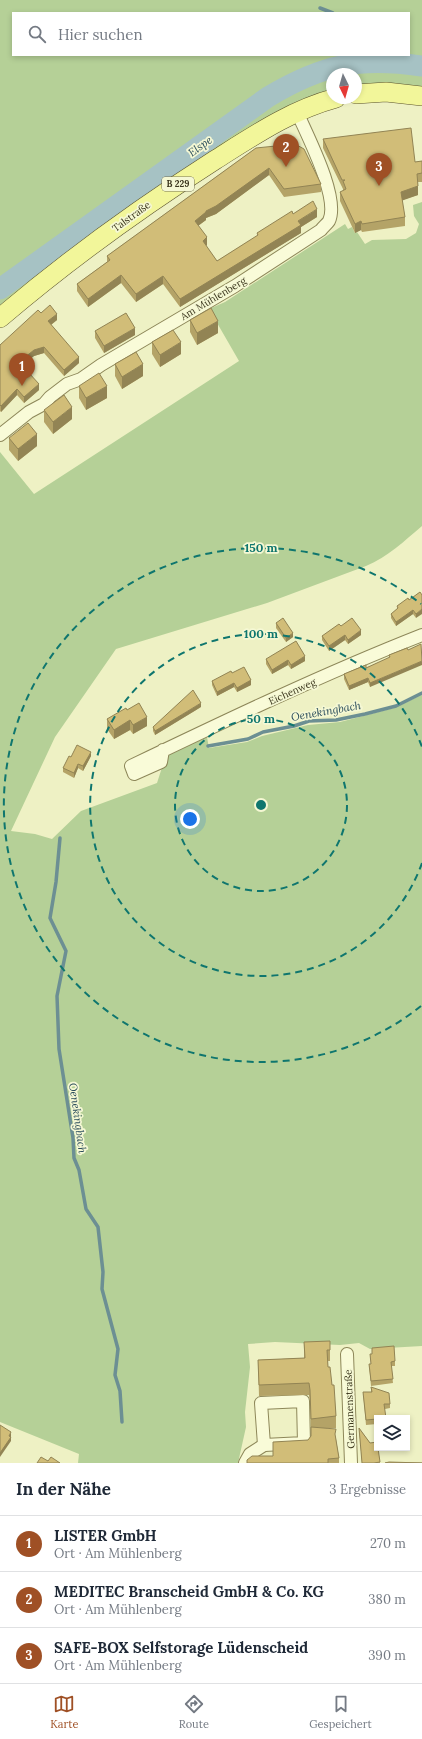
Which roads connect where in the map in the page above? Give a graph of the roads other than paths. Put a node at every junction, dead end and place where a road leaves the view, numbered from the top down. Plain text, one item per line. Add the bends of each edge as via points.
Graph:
1 (362, 94) edge
2 (422, 96) edge
3 (326, 102) edge
4 (297, 112) junction
5 (0, 318) edge
6 (0, 435) edge
7 (422, 635) edge
8 (163, 750) dead end
9 (347, 1354) dead end
10 (264, 1445) junction
11 (245, 1463) edge
12 (351, 1463) edge

1 - 2 main road via 386,92
3 - 4 main road, Talstraße / B 229
4 - 5 main road, Talstraße / B 229 via 264,128 160,195 82,252
4 - 6 street, Am Mühlenberg via 331,194 330,215 326,225 235,286 92,370 81,379 67,384
7 - 8 street, Eichenweg
9 - 12 street, Germanenstraße
10 - 10 street via 304,1443 302,1401 261,1403
10 - 11 street via 250,1454

